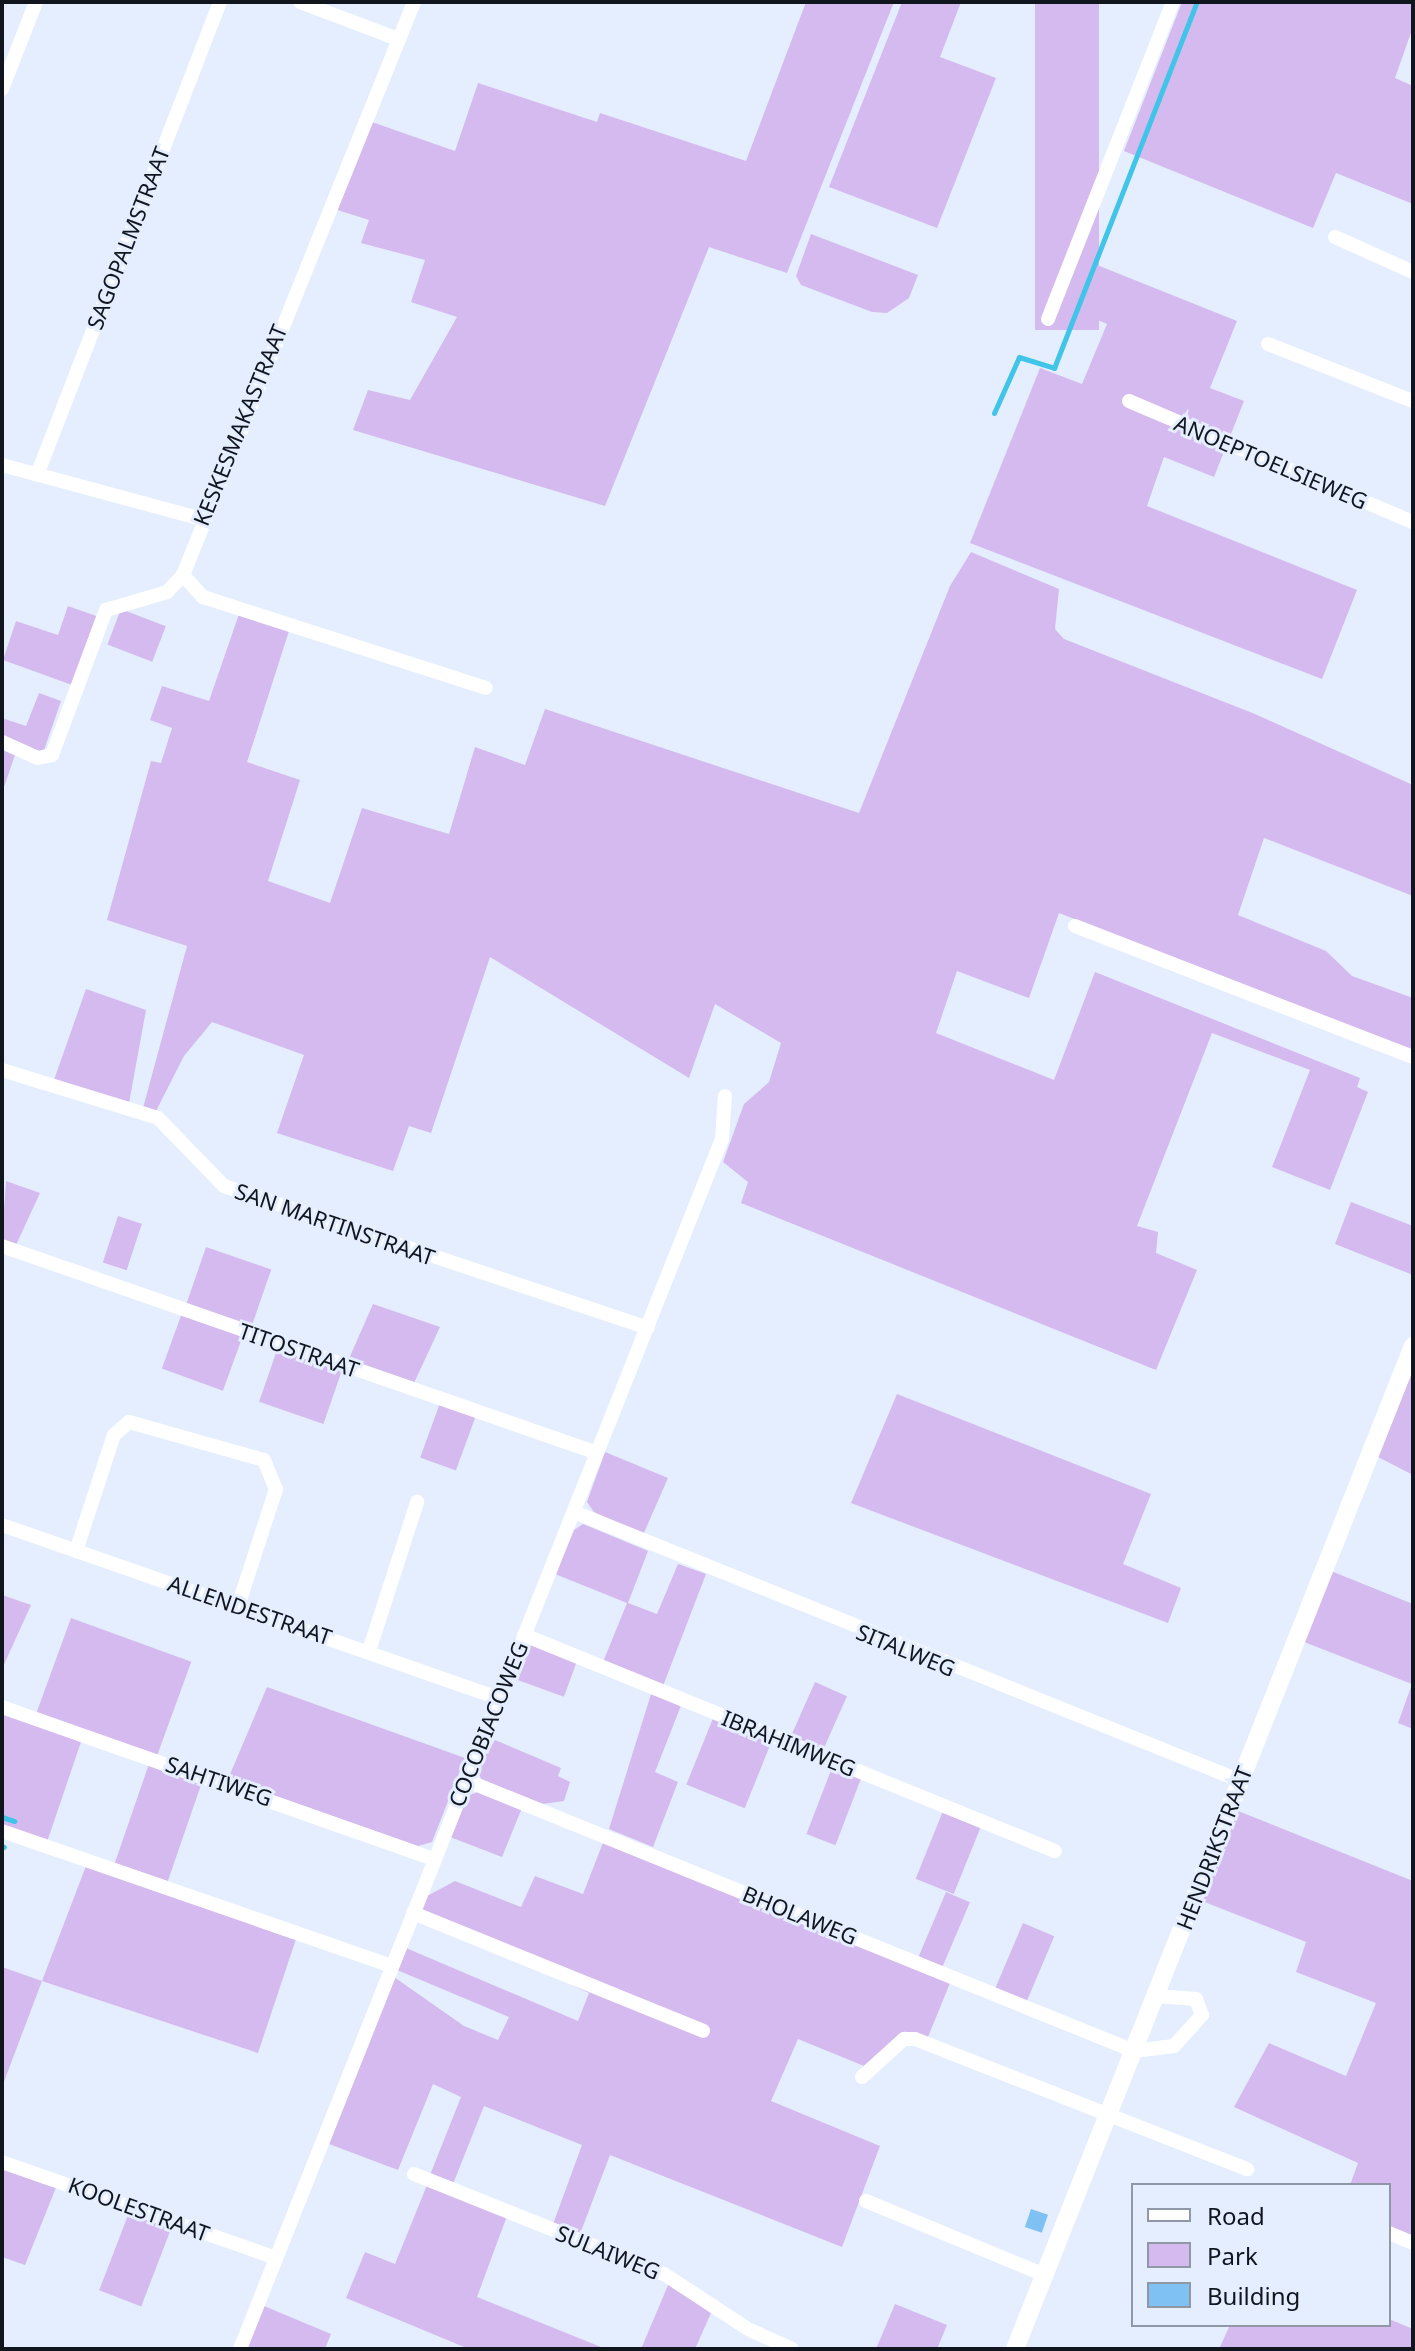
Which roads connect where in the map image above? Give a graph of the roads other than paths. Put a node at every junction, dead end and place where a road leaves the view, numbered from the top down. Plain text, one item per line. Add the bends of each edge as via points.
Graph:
1 (36, 2) edge
2 (220, 2) edge
3 (300, 2) edge
4 (414, 2) edge
5 (1173, 2) edge
6 (398, 39) junction
7 (2, 89) edge
8 (1335, 237) dead end
9 (1413, 272) edge
10 (1048, 319) dead end
11 (1268, 344) dead end
12 (1129, 401) dead end
13 (1413, 401) edge
14 (2, 465) edge
15 (37, 475) junction
16 (202, 519) junction
17 (1413, 522) edge
18 (183, 575) junction
19 (486, 688) dead end
20 (2, 742) edge
21 (1075, 926) dead end
22 (1413, 1057) edge
23 (2, 1070) edge
24 (725, 1096) dead end
25 (2, 1246) edge
26 (648, 1328) junction
27 (1413, 1346) edge
28 (597, 1453) junction
29 (417, 1502) dead end
30 (574, 1512) junction
31 (2, 1525) edge
32 (76, 1551) junction
33 (238, 1606) junction
34 (524, 1635) junction
35 (369, 1651) junction
36 (498, 1698) junction
37 (2, 1707) edge
38 (465, 1780) junction
39 (1241, 1781) junction
40 (2, 1831) edge
41 (1055, 1851) dead end
42 (434, 1859) junction
43 (413, 1913) junction
44 (391, 1966) junction
45 (1156, 1996) junction
46 (703, 2031) dead end
47 (1134, 2051) junction
48 (862, 2077) dead end
49 (1110, 2114) junction
50 (2, 2162) edge
51 (1247, 2169) dead end
52 (414, 2174) dead end
53 (866, 2201) dead end
54 (1391, 2234) edge
55 (1413, 2243) edge
56 (276, 2258) junction
57 (1045, 2275) junction
58 (240, 2349) edge
59 (792, 2349) edge
60 (1015, 2349) edge

1 - 7 street
2 - 15 street, SAGOPALMSTRAAT
3 - 6 street
4 - 6 street, KESKESMAKASTRAAT
5 - 10 street
6 - 16 street, KESKESMAKASTRAAT
8 - 9 street
11 - 13 street
12 - 17 street, ANOEPTOELSIEWEG
14 - 15 street
15 - 16 street
16 - 18 street, KESKESMAKASTRAAT
18 - 19 street via 203,597
18 - 20 street via 167,592 106,610 52,755 38,758
21 - 22 street
23 - 26 street, SAN MARTINSTRAAT via 158,1118 224,1186
24 - 26 street, COCOBIACOWEG via 722,1139
25 - 28 street, TITOSTRAAT
26 - 28 street, COCOBIACOWEG
27 - 39 street, HENDRIKSTRAAT
28 - 30 street, COCOBIACOWEG
29 - 35 street
30 - 34 street, COCOBIACOWEG
30 - 39 street, SITALWEG
31 - 32 street, ALLENDESTRAAT
32 - 33 street, ALLENDESTRAAT
32 - 33 street via 114,1435 129,1422 264,1460 276,1489
33 - 35 street, ALLENDESTRAAT
34 - 36 street, COCOBIACOWEG
34 - 41 street, IBRAHIMWEG
35 - 36 street, ALLENDESTRAAT
36 - 38 street, COCOBIACOWEG
37 - 42 street, SAHTIWEG
38 - 42 street, COCOBIACOWEG
38 - 47 street, BHOLAWEG
39 - 45 street, HENDRIKSTRAAT
40 - 44 street
42 - 43 street, COCOBIACOWEG
43 - 44 street, COCOBIACOWEG
43 - 46 street
44 - 56 street, COCOBIACOWEG
45 - 47 street, HENDRIKSTRAAT
45 - 47 street via 1196,1999 1202,2015 1174,2046
47 - 49 street, HENDRIKSTRAAT
48 - 49 street via 911,2038
49 - 51 street
49 - 57 street, HENDRIKSTRAAT
50 - 56 street, KOOLESTRAAT
52 - 59 street, SULAIWEG via 664,2274 748,2329
53 - 57 street
54 - 55 street
56 - 58 street, COCOBIACOWEG
57 - 60 street, HENDRIKSTRAAT

